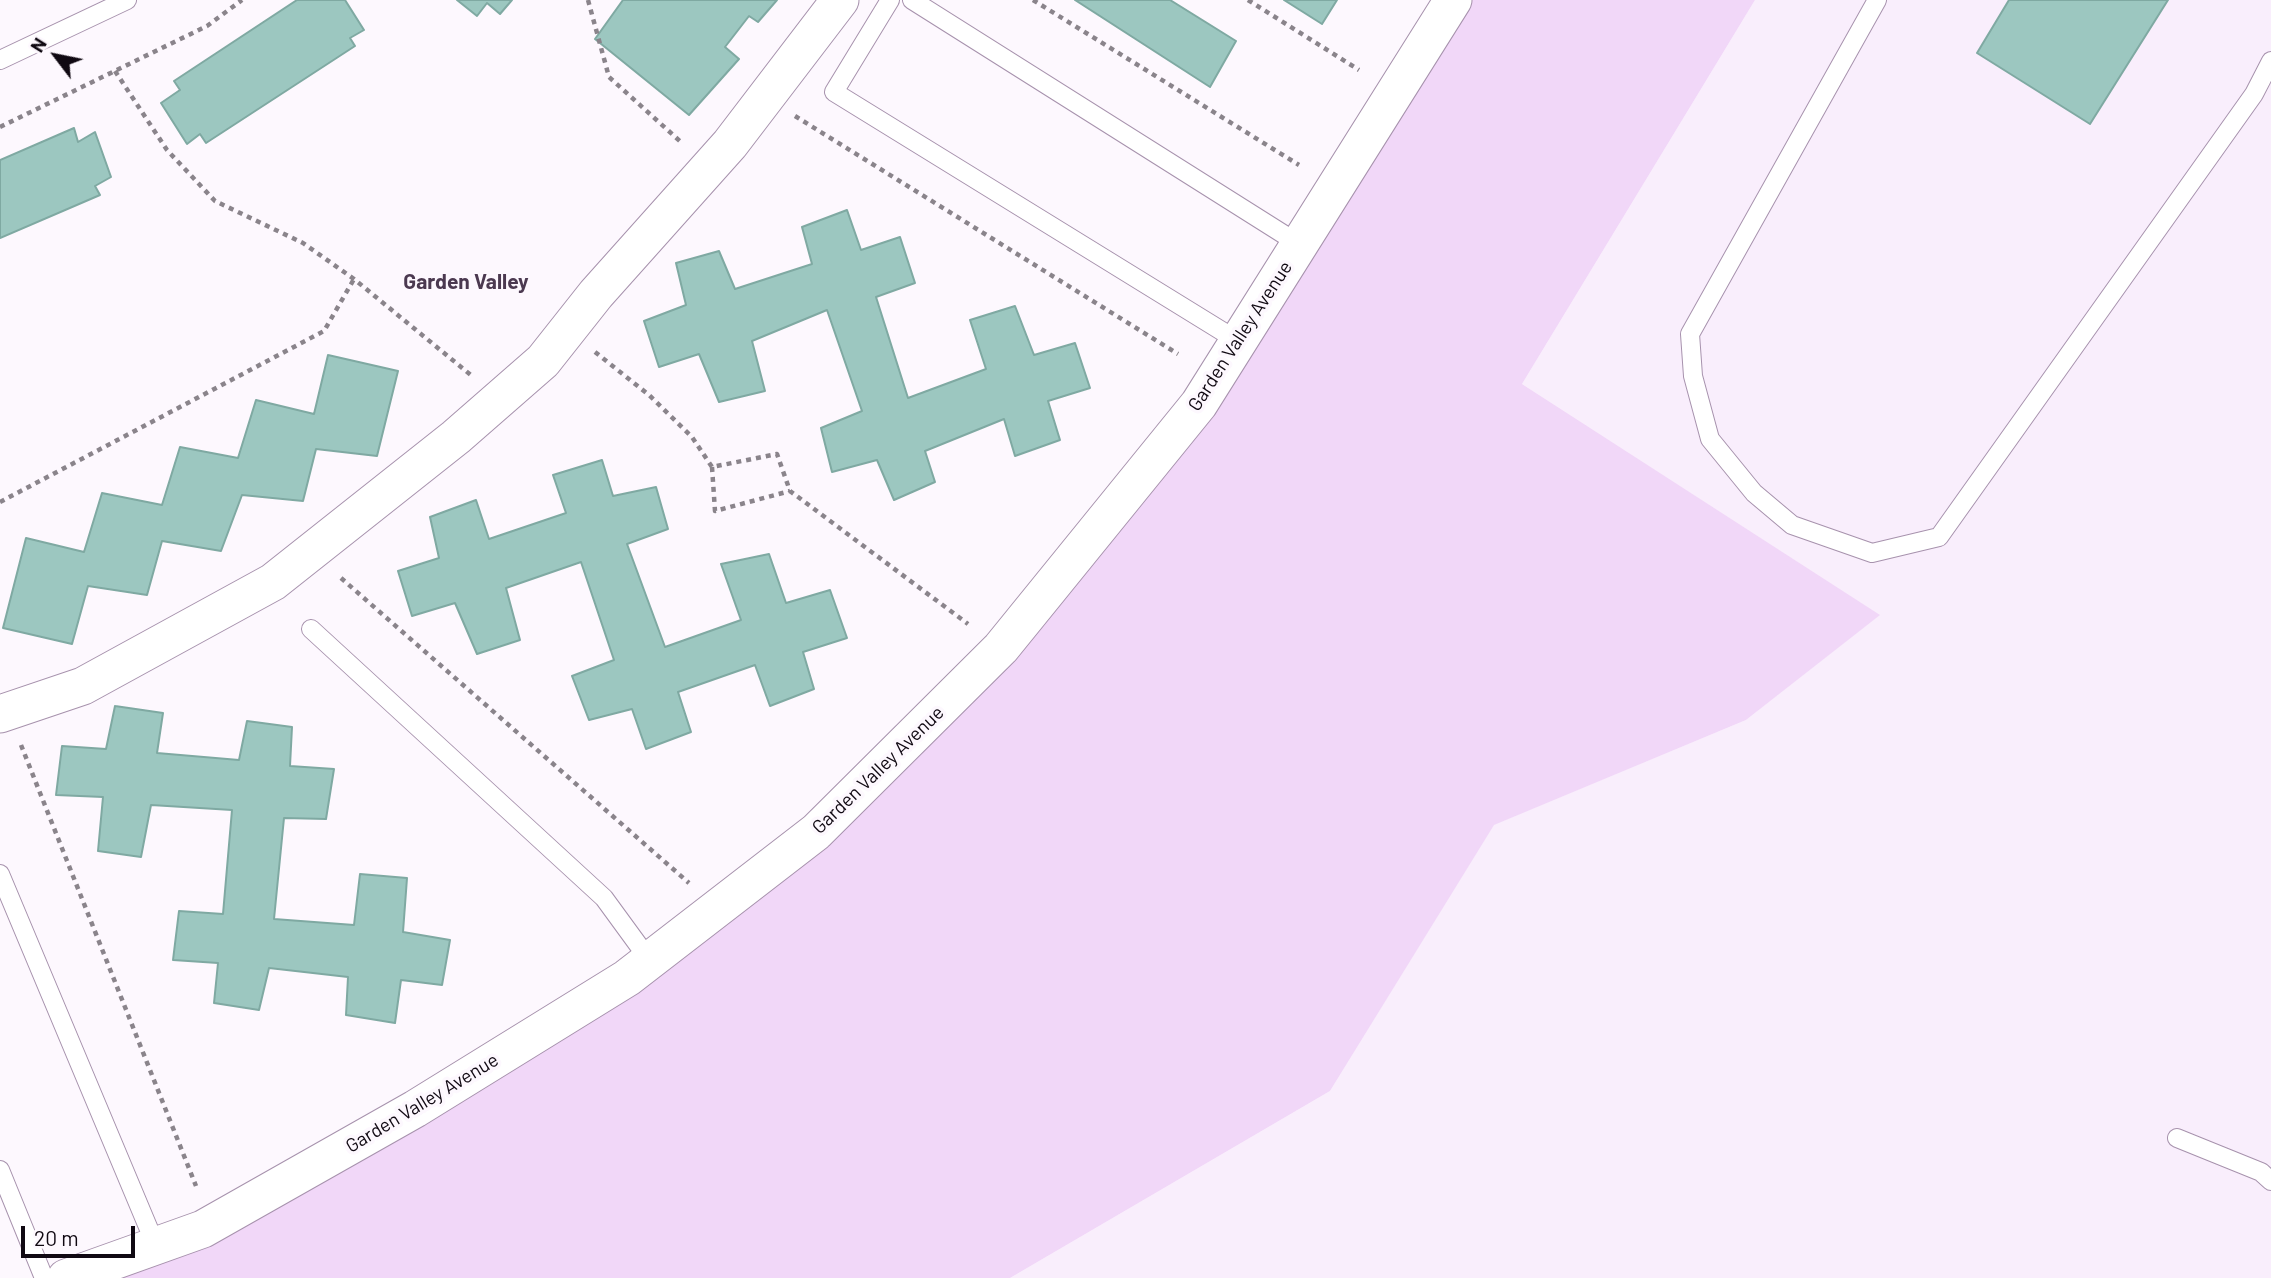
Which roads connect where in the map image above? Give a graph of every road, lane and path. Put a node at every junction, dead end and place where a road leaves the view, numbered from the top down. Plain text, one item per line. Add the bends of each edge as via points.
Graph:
1 (127, 0) edge
2 (242, 0) edge
3 (588, 0) edge
4 (840, 0) edge
5 (890, 0) edge
6 (912, 0) edge
7 (1034, 0) edge
8 (1248, 0) edge
9 (1453, 0) edge
10 (1877, 0) edge
11 (0, 60) edge
12 (2271, 61) edge
13 (1359, 70) dead end
14 (115, 71) junction
15 (766, 98) junction
16 (0, 127) edge
17 (1299, 165) dead end
18 (709, 167) junction
19 (1299, 244) junction
20 (354, 279) junction
21 (567, 330) junction
22 (1238, 341) junction
23 (1178, 354) dead end
24 (500, 399) junction
25 (712, 467) junction
26 (790, 491) junction
27 (0, 502) edge
28 (311, 552) junction
29 (968, 624) dead end
30 (311, 629) dead end
31 (4, 713) edge
32 (0, 874) edge
33 (690, 884) dead end
34 (650, 961) junction
35 (2177, 1139) dead end
36 (0, 1170) edge
37 (2271, 1181) edge
38 (196, 1186) dead end
39 (156, 1246) junction
40 (44, 1278) edge
41 (66, 1278) edge

1 - 11 lane
2 - 14 path via 207,26
3 - 18 path via 610,77
4 - 15 street
5 - 22 lane via 834,92
6 - 19 lane
7 - 17 path
8 - 13 path
9 - 19 street, Garden Valley Avenue
10 - 12 lane via 1689,334 1693,376 1710,439 1727,461 1754,493 1792,525 1872,553 1939,537 2254,94
14 - 16 path
14 - 20 path via 167,150 215,201 303,243
15 - 18 street
15 - 23 path
18 - 21 street
19 - 22 street, Garden Valley Avenue
20 - 24 path
20 - 27 path via 324,331
21 - 24 street via 542,361
21 - 25 path via 649,395 692,437
22 - 34 street, Garden Valley Avenue via 1199,404 1001,648 816,832
24 - 28 street
25 - 26 path via 777,454
25 - 26 path via 715,511
26 - 29 path
28 - 31 street via 273,582 83,686
28 - 33 path
30 - 34 lane via 604,898
31 - 38 path
32 - 39 lane
34 - 39 street, Garden Valley Avenue via 415,1109 203,1229
35 - 37 lane via 2261,1172
36 - 40 lane
39 - 41 street, Garden Valley Avenue

